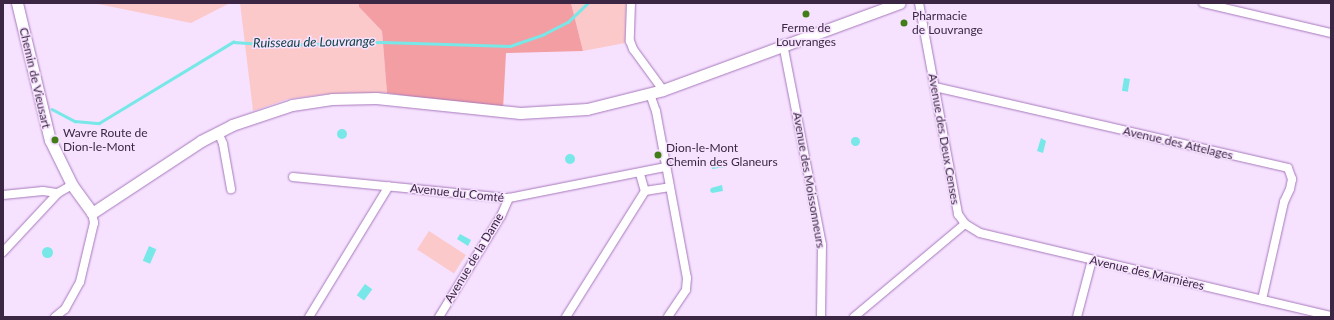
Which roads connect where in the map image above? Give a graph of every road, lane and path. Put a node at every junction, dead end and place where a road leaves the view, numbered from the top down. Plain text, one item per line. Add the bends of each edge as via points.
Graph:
1 (17, 3) edge
2 (631, 3) edge
3 (899, 3) edge
4 (919, 3) edge
5 (1204, 3) edge
6 (1331, 33) edge
7 (783, 44) junction
8 (935, 87) junction
9 (663, 90) junction
10 (650, 94) junction
11 (218, 132) junction
12 (666, 167) junction
13 (640, 174) junction
14 (293, 177) dead end
15 (72, 185) junction
16 (389, 186) junction
17 (670, 187) junction
18 (231, 189) dead end
19 (645, 191) junction
20 (58, 194) junction
21 (3, 195) edge
22 (509, 198) junction
23 (92, 213) junction
24 (965, 224) junction
25 (3, 252) edge
26 (1092, 260) junction
27 (1262, 300) junction
28 (1331, 316) edge
29 (55, 317) edge
30 (309, 317) edge
31 (439, 317) edge
32 (566, 317) edge
33 (668, 317) edge
34 (821, 317) edge
35 (854, 317) edge
36 (1077, 317) edge

1 - 15 street, Chemin de Vieusart via 50,140
2 - 9 street via 630,41
3 - 7 street
4 - 8 street, Avenue des Deux Censes
5 - 6 street
7 - 9 street
7 - 34 street, Avenue des Moissonneurs via 822,245
8 - 24 street, Avenue des Deux Censes via 958,214
8 - 27 street, Avenue des Attelages via 1288,168 1292,179 1290,190 1284,202
9 - 10 street
10 - 11 street via 587,109 544,114 488,111 376,98 332,99 292,105
10 - 12 street via 656,111
11 - 18 street via 223,144
11 - 23 street
12 - 13 street, Avenue du Comté
12 - 17 street
13 - 19 street
13 - 22 street, Avenue du Comté
14 - 16 street, Avenue du Comté
15 - 20 street
15 - 23 street, Chemin de Vieusart
16 - 22 street, Avenue du Comté
16 - 30 street
17 - 19 street
17 - 33 street via 688,278 686,290
19 - 32 street
20 - 21 street via 43,191
20 - 25 street
22 - 31 street, Avenue de la Dame via 501,216
23 - 29 street via 94,223 80,282 69,303
24 - 26 street, Avenue des Marnières via 980,232
24 - 35 street
26 - 27 street, Avenue des Marnières
26 - 36 street
27 - 28 street, Avenue des Marnières

